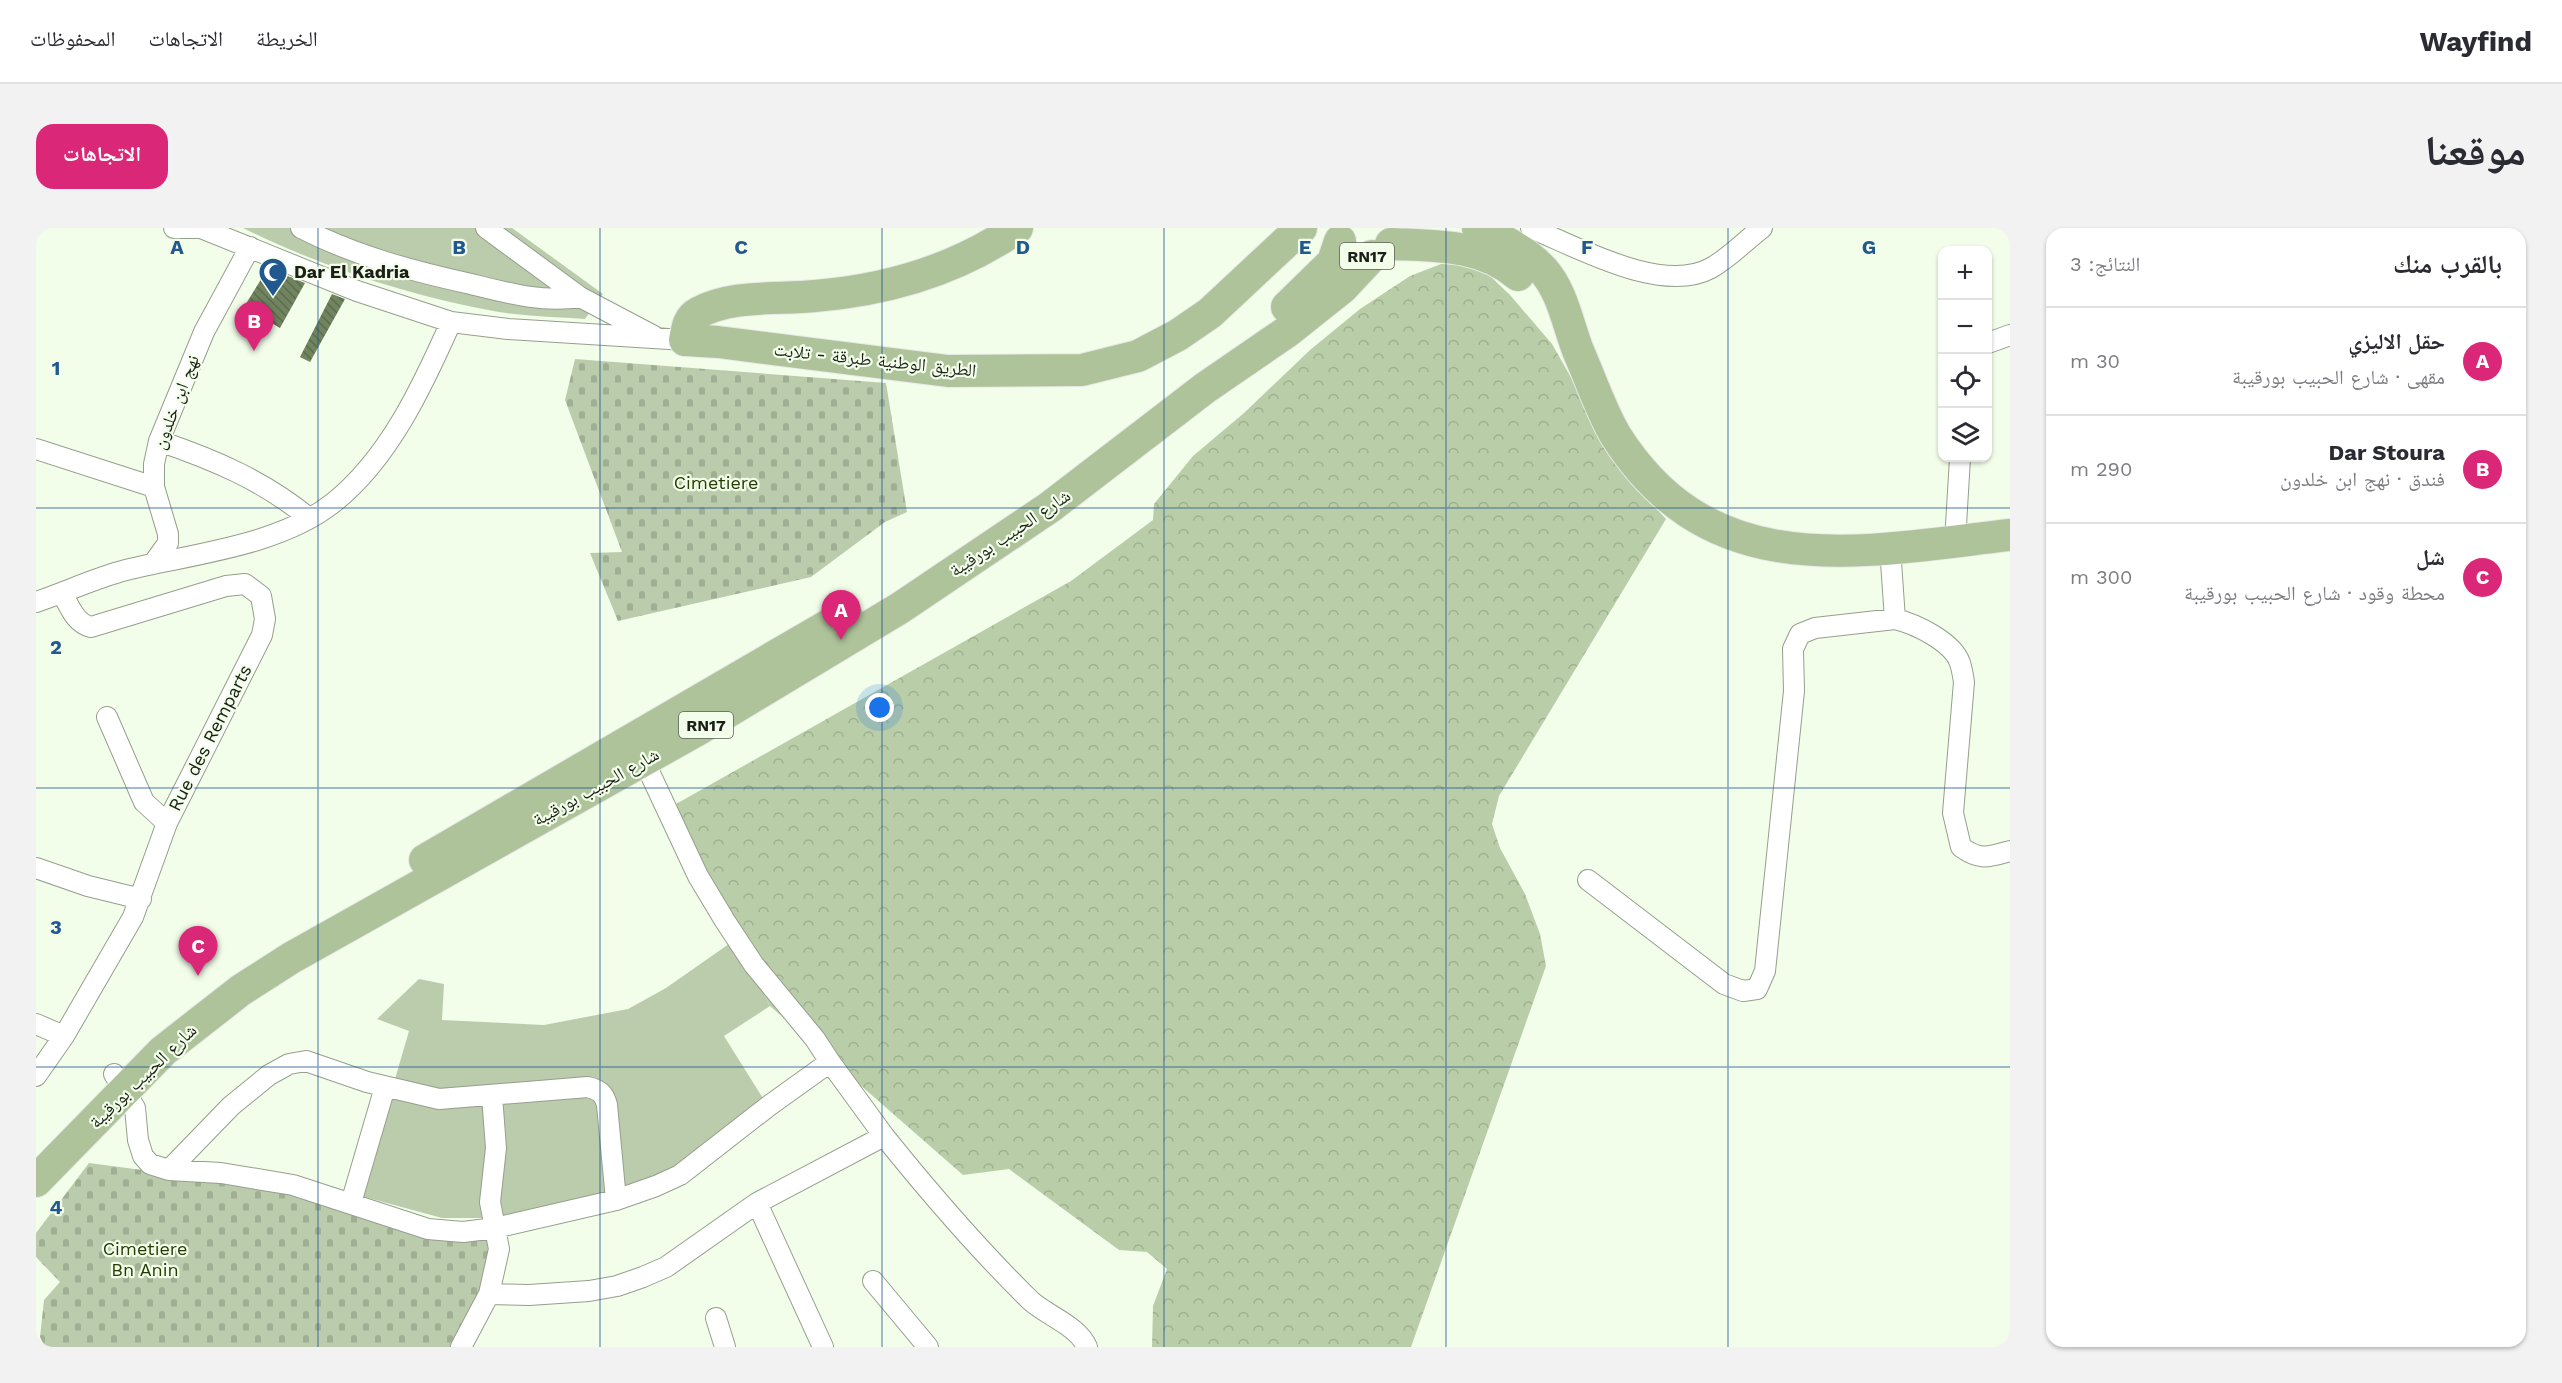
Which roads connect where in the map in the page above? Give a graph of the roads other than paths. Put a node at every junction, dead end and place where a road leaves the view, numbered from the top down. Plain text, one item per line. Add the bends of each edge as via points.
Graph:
1 (174, 228) edge
2 (202, 228) edge
3 (301, 228) edge
4 (486, 228) edge
5 (1017, 228) edge
6 (1478, 228) edge
7 (1531, 228) edge
8 (1762, 228) edge
9 (1338, 235) edge
10 (1291, 238) edge
11 (1562, 240) junction
12 (1387, 243) edge
13 (250, 247) junction
14 (1542, 269) junction
15 (580, 297) junction
16 (743, 300) junction
17 (452, 322) junction
18 (1567, 324) junction
19 (2010, 335) edge
20 (672, 340) junction
21 (718, 342) junction
22 (1992, 342) edge
23 (159, 441) junction
24 (36, 449) edge
25 (1960, 462) edge
26 (154, 487) junction
27 (309, 518) junction
28 (2010, 536) edge
29 (1955, 542) junction
30 (1890, 548) junction
31 (153, 564) junction
32 (62, 593) junction
33 (36, 602) edge
34 (1895, 619) junction
35 (107, 717) dead end
36 (639, 750) junction
37 (167, 823) junction
38 (2010, 851) edge
39 (36, 868) edge
40 (1588, 880) dead end
41 (141, 899) junction
42 (36, 1024) edge
43 (64, 1036) junction
44 (830, 1062) junction
45 (36, 1076) edge
46 (120, 1083) junction
47 (385, 1087) junction
48 (492, 1096) junction
49 (884, 1136) junction
50 (36, 1162) edge
51 (169, 1170) junction
52 (36, 1181) edge
53 (616, 1200) junction
54 (351, 1203) junction
55 (758, 1203) junction
56 (495, 1228) junction
57 (873, 1281) dead end
58 (489, 1294) junction
59 (716, 1318) dead end
60 (461, 1347) edge
61 (725, 1347) edge
62 (823, 1347) edge
63 (928, 1347) edge
64 (1087, 1347) edge

1 - 2 street
2 - 13 street
3 - 15 street via 336,246 428,274 543,299
4 - 15 street
5 - 16 main road via 960,260 896,283 817,296
6 - 14 main road
7 - 11 street
8 - 11 street via 1711,268 1685,275 1640,271
9 - 10 main road, الطريق الوطنية طبرقة - تلابت / RN17 via 1317,243
9 - 12 main road, RN17 via 1353,254
9 - 36 main road, شارع الحبيب بورقيبة / RN17 via 1333,262 1269,323 1033,499
10 - 21 main road, الطريق الوطنية طبرقة - تلابت / RN17 via 1210,313 1178,335 1138,356 1082,370 948,371
11 - 14 street
12 - 18 main road via 1462,248 1504,263
12 - 36 main road, شارع الحبيب بورقيبة / RN17 via 1342,288 1288,331 1205,388 1050,507 900,608
13 - 17 street via 357,291
13 - 23 street, نهج ابن خلدون via 204,332
14 - 18 main road via 1561,301
15 - 20 street
16 - 20 main road via 699,312
16 - 21 main road via 726,320
17 - 20 street
17 - 27 street via 428,375 387,441 341,495
18 - 30 main road via 1615,435 1648,478 1681,508 1714,528 1755,543 1809,551
19 - 22 street
20 - 21 main road, الطريق الوطنية طبرقة - تلابت / RN17
23 - 26 street, نهج ابن خلدون
23 - 27 street via 256,480
24 - 26 street
25 - 29 street
26 - 31 street, نهج ابن خلدون via 168,543
27 - 31 street via 251,540
28 - 29 main road
29 - 30 main road
30 - 34 street
31 - 32 street
32 - 33 street
32 - 37 street, Rue des Remparts via 75,618 91,627 226,586 245,584 261,596 265,619 262,635
34 - 38 street via 1907,622 1951,649 1960,662 1964,682 1953,813 1961,847 1974,857
34 - 40 street via 1815,628 1800,634 1793,649 1794,691 1765,971 1757,989 1743,991 1724,984
35 - 37 street via 144,802
36 - 44 street via 698,876 725,921 754,965
36 - 46 main road, شارع الحبيب بورقيبة / RN17 via 281,964 198,1021
37 - 41 street, Rue des Remparts
39 - 41 street
41 - 43 street, Rue des Remparts
42 - 43 street
43 - 45 street, Rue des Remparts
44 - 49 street
44 - 53 street via 680,1175
46 - 50 main road, شارع الحبيب بورقيبة / RN17
46 - 51 street via 135,1108 143,1156 150,1164
46 - 52 main road, شارع الحبيب بورقيبة / RN17
47 - 48 street via 439,1099
47 - 51 street via 306,1061 290,1064 269,1074 231,1106
47 - 54 street
48 - 53 street via 588,1087 599,1090 607,1105
48 - 56 street via 496,1148 490,1202
49 - 55 street
49 - 64 street via 1020,1289 1050,1317 1079,1335
51 - 54 street via 258,1178
53 - 56 street
54 - 56 street via 428,1229 463,1232
55 - 58 street via 666,1267 617,1286 558,1294
55 - 62 street
56 - 58 street via 499,1249
57 - 63 street
58 - 60 street
59 - 61 street

